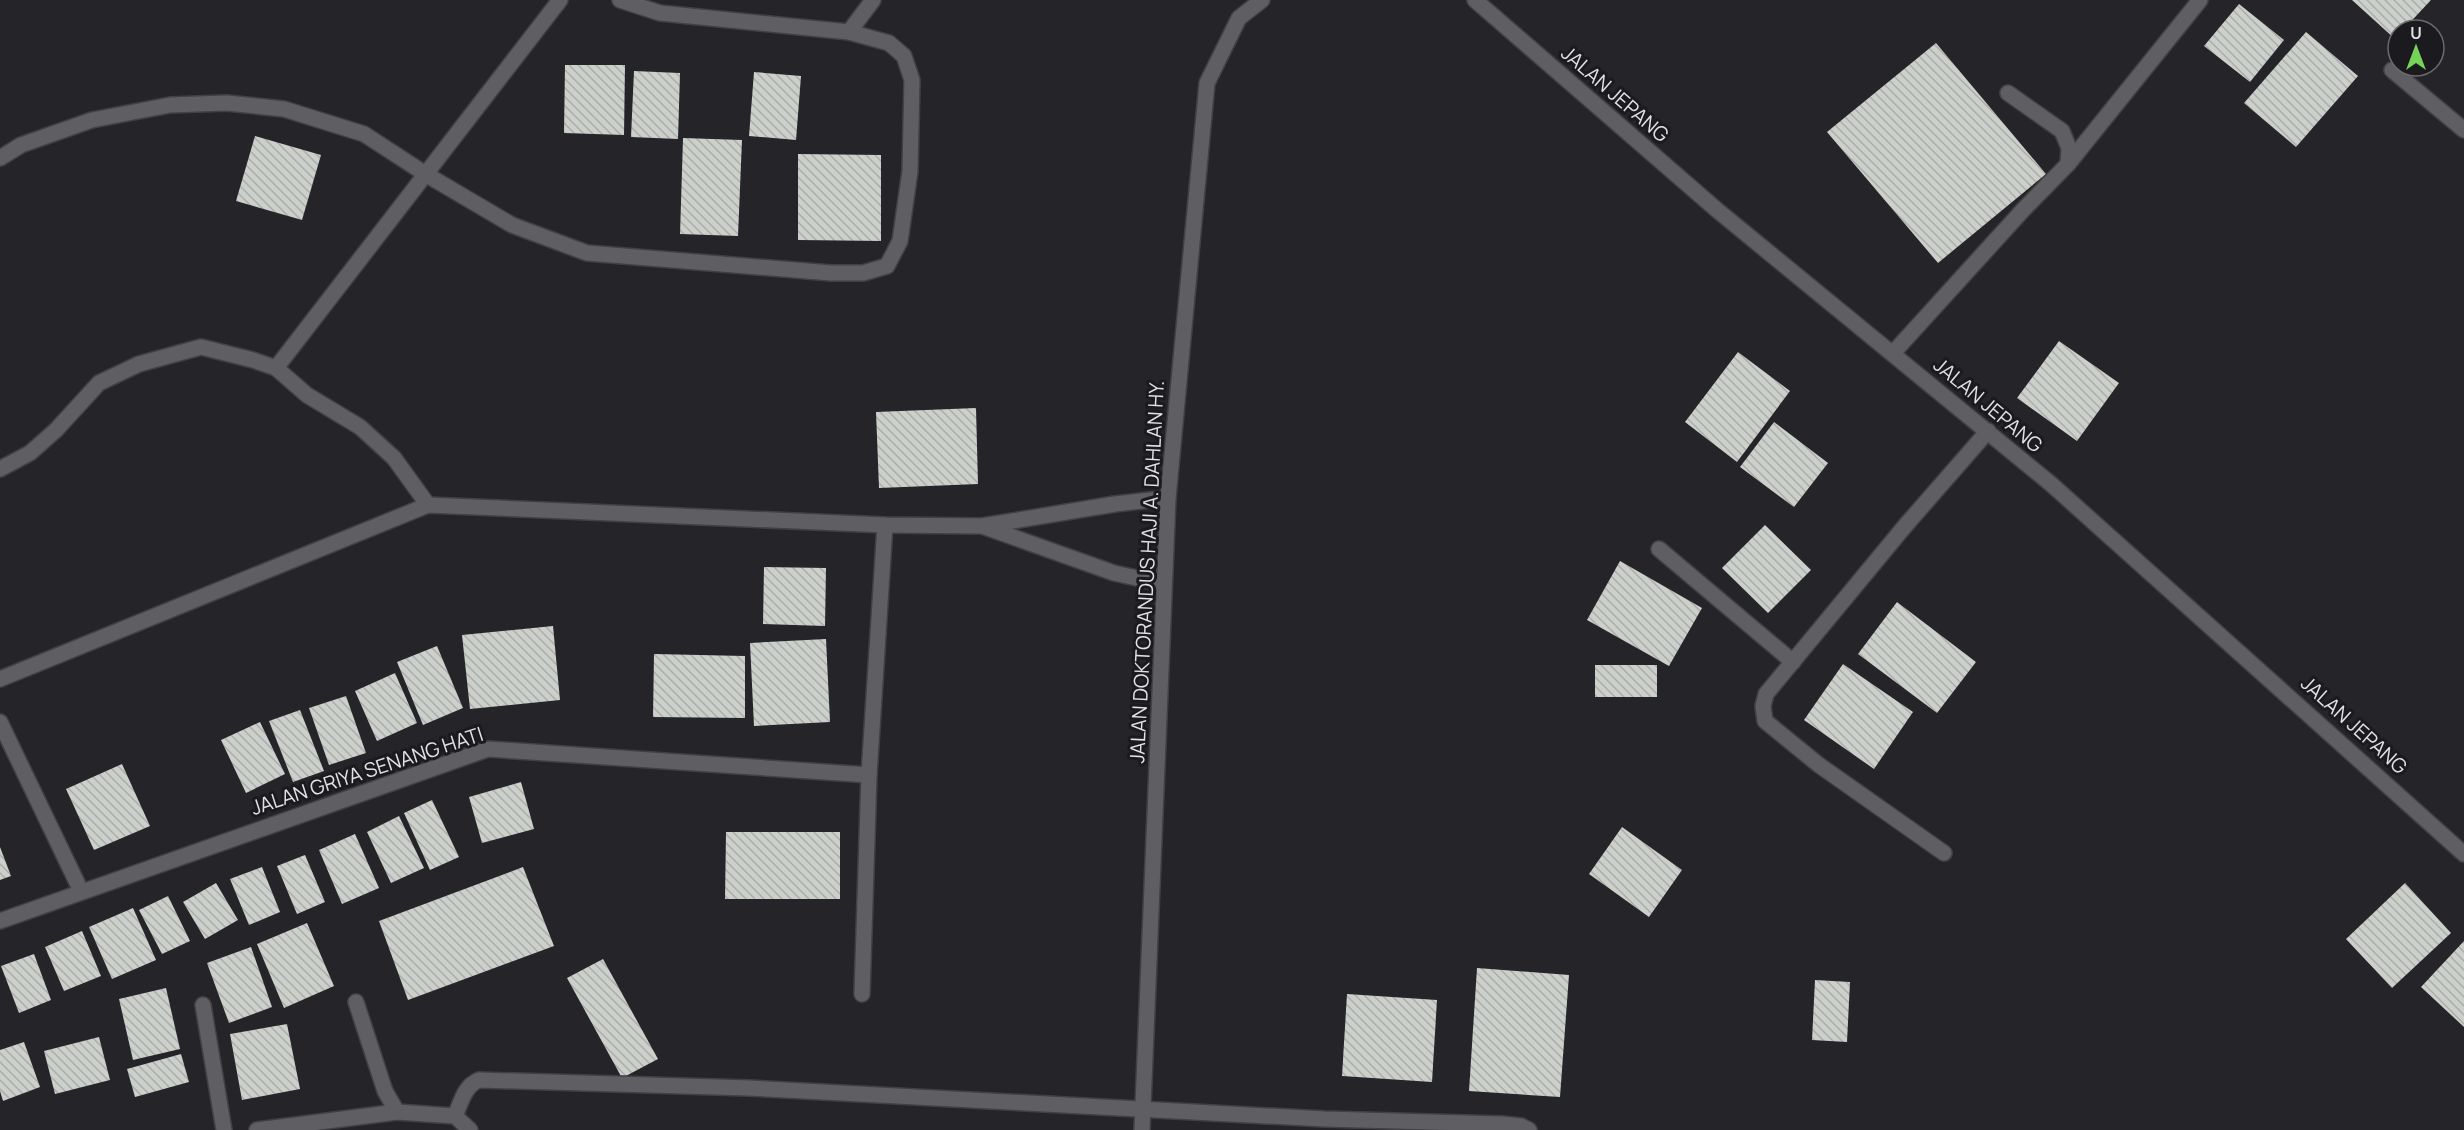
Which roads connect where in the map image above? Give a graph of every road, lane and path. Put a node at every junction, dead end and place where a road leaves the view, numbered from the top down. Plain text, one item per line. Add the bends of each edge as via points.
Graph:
1 (560, 0) edge
2 (620, 0) edge
3 (873, 0) edge
4 (1262, 0) edge
5 (1475, 0) edge
6 (2200, 0) edge
7 (849, 32) junction
8 (2402, 78) edge
9 (2008, 93) dead end
10 (2464, 130) edge
11 (0, 158) edge
12 (2068, 164) junction
13 (427, 176) junction
14 (1893, 353) junction
15 (276, 368) junction
16 (1988, 431) junction
17 (0, 469) edge
18 (1168, 498) junction
19 (428, 505) junction
20 (885, 525) junction
21 (982, 526) junction
22 (1659, 549) dead end
23 (1164, 584) junction
24 (1793, 662) junction
25 (0, 679) edge
26 (0, 722) edge
27 (869, 774) junction
28 (1944, 853) dead end
29 (2464, 854) edge
30 (81, 891) junction
31 (0, 921) edge
32 (862, 994) dead end
33 (356, 1002) dead end
34 (203, 1005) dead end
35 (1143, 1108) junction
36 (396, 1112) junction
37 (454, 1116) junction
38 (224, 1130) edge
39 (257, 1130) edge
40 (470, 1130) edge
41 (1142, 1130) edge
42 (1529, 1130) edge

1 - 13 street
2 - 7 street via 660,13
3 - 7 street
4 - 18 street, JALAN DOKTORANDUS HAJI A. DAHLAN HY. via 1239,18 1207,83
5 - 14 street, JALAN JEPANG via 1717,210
6 - 12 street
7 - 13 street via 889,43 904,56 912,80 910,171 900,241 887,266 863,273 831,273 587,253 512,225
8 - 10 street
9 - 12 street via 2062,132 2069,148
11 - 13 street via 21,145 92,120 170,105 227,103 284,108 364,134
12 - 14 street
13 - 15 street
14 - 16 street, JALAN JEPANG
15 - 17 street via 201,347 139,364 99,383 30,453
15 - 19 street via 307,395 360,427 386,450
16 - 24 street
16 - 29 street, JALAN JEPANG
18 - 21 street
18 - 23 street, JALAN DOKTORANDUS HAJI A. DAHLAN HY.
19 - 20 street
19 - 25 street
20 - 21 street
20 - 27 street
21 - 23 street via 1114,573
22 - 24 street
23 - 35 street, JALAN DOKTORANDUS HAJI A. DAHLAN HY.
24 - 28 street via 1766,694 1765,721
26 - 30 street
27 - 30 street, JALAN GRIYA SENANG HATI via 488,749
27 - 32 street
30 - 31 street, JALAN GRIYA SENANG HATI
33 - 36 street via 385,1091
34 - 38 street
35 - 37 street via 749,1088 479,1080 465,1092
35 - 41 street, JALAN DOKTORANDUS HAJI A. DAHLAN HY.
35 - 42 street via 1502,1124
36 - 37 street
36 - 39 street
37 - 40 street

